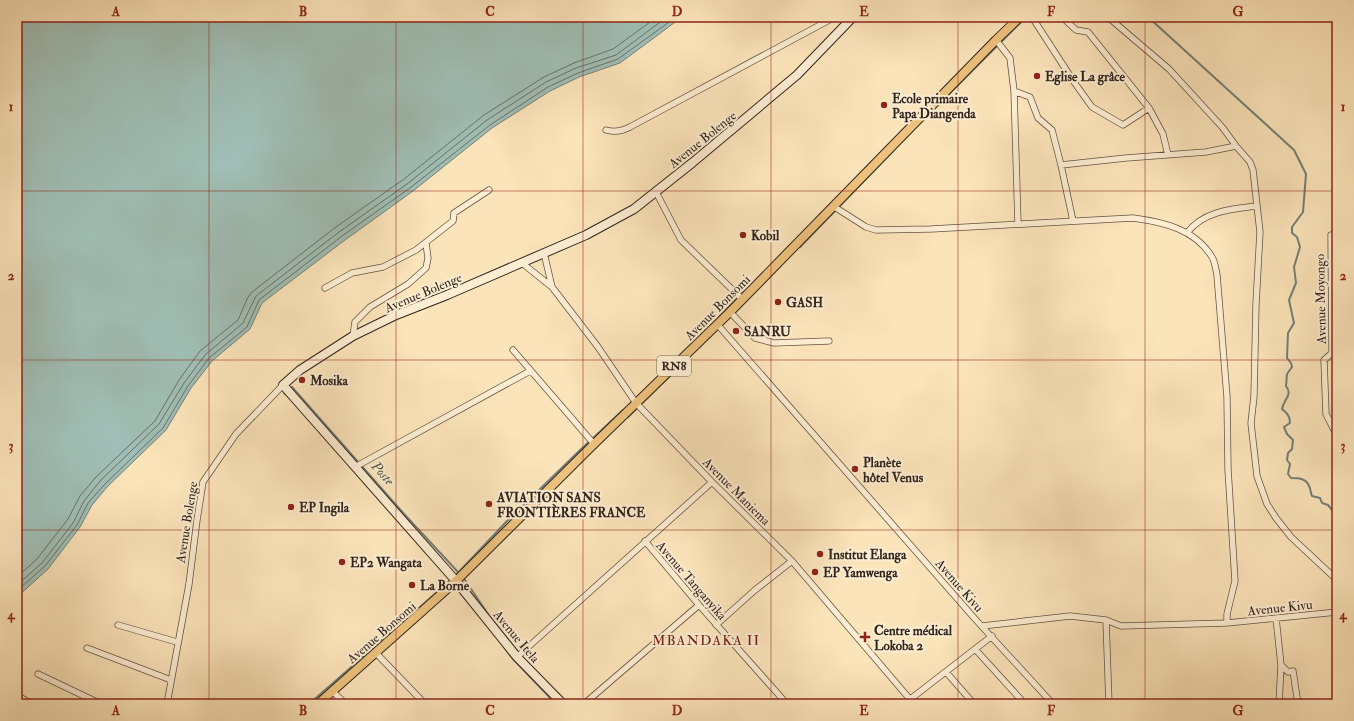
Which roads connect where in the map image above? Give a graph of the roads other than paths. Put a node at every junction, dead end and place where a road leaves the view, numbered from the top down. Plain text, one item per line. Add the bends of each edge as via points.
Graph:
1 (837, 17) edge
2 (852, 17) edge
3 (1020, 17) edge
4 (1032, 17) edge
5 (1062, 17) edge
6 (1108, 17) edge
7 (996, 40) junction
8 (1014, 91) junction
9 (1149, 108) junction
10 (606, 130) dead end
11 (1236, 146) junction
12 (1168, 155) junction
13 (1061, 165) junction
14 (489, 190) dead end
15 (656, 192) junction
16 (833, 206) junction
17 (1257, 206) junction
18 (1073, 221) junction
19 (1018, 224) junction
20 (1187, 233) junction
21 (1337, 234) edge
22 (426, 243) junction
23 (544, 253) junction
24 (522, 263) junction
25 (552, 287) junction
26 (325, 288) dead end
27 (742, 299) junction
28 (730, 312) junction
29 (717, 324) junction
30 (353, 336) junction
31 (829, 341) dead end
32 (513, 350) dead end
33 (530, 371) junction
34 (283, 385) junction
35 (636, 403) junction
36 (1337, 436) edge
37 (594, 444) junction
38 (355, 467) junction
39 (712, 482) junction
40 (645, 541) junction
41 (792, 561) junction
42 (1337, 580) edge
43 (456, 582) junction
44 (699, 605) junction
45 (1337, 612) edge
46 (1276, 618) junction
47 (1106, 620) junction
48 (1227, 623) junction
49 (118, 625) dead end
50 (716, 625) junction
51 (982, 626) junction
52 (992, 636) junction
53 (177, 642) junction
54 (87, 648) dead end
55 (975, 649) junction
56 (376, 653) junction
57 (517, 657) junction
58 (1281, 665) junction
59 (946, 672) junction
60 (38, 674) dead end
61 (171, 680) junction
62 (332, 691) junction
63 (17, 695) edge
64 (912, 702) edge
65 (31, 704) edge
66 (101, 704) edge
67 (167, 704) edge
68 (318, 704) edge
69 (346, 704) edge
70 (425, 704) edge
71 (563, 704) edge
72 (584, 704) edge
73 (786, 704) edge
74 (904, 704) edge
75 (974, 704) edge
76 (1024, 704) edge
77 (1053, 704) edge
78 (1109, 704) edge
79 (1279, 704) edge
80 (1298, 704) edge

1 - 10 street via 630,127 612,132
2 - 15 street, Avenue Bolenge via 797,75
3 - 7 main road, Avenue Bonsomi / RN8
4 - 9 street via 1092,107 1123,125
5 - 9 street via 1076,30 1088,32
6 - 11 street via 1169,69
7 - 8 street via 1010,58
7 - 16 main road, Avenue Bonsomi / RN8
8 - 13 street via 1030,97 1038,118 1052,130
8 - 19 street
9 - 12 street via 1163,134
11 - 12 street via 1206,152
11 - 17 street via 1250,162 1253,170
12 - 13 street
13 - 18 street
14 - 22 street via 454,213 453,221
15 - 23 street, Avenue Bolenge via 611,222
15 - 27 street via 681,240
16 - 19 street via 866,227 876,230
16 - 27 main road, Avenue Bonsomi / RN8
17 - 20 street via 1216,213 1201,219
17 - 42 street via 1260,232 1252,423 1257,476 1267,504 1276,518
18 - 19 street
18 - 20 street via 1133,218 1175,226
20 - 48 street via 1213,258 1217,275 1227,397 1228,469 1235,581
21 - 36 street, Avenue Moyongo via 1330,234 1332,353 1324,360 1326,414
22 - 26 street via 383,267 352,273
22 - 30 street via 426,268 408,284 370,307 356,322
23 - 24 street, Avenue Bolenge
23 - 25 street
24 - 25 street
24 - 30 street, Avenue Bolenge via 396,315
25 - 35 street, Avenue Maniema via 598,347
27 - 28 main road, Avenue Bonsomi / RN8
28 - 29 main road, Avenue Bonsomi / RN8
28 - 31 street via 755,338 774,343
29 - 35 main road, Avenue Bonsomi / RN8
29 - 51 street, Avenue Kivu
30 - 34 street, Avenue Bolenge via 300,370
32 - 33 street
33 - 37 street
33 - 38 street
34 - 38 street, Avenue Itela
34 - 53 street, Avenue Bolenge via 236,434 203,482 189,584
35 - 37 main road, Avenue Bonsomi / RN8
35 - 39 street, Avenue Maniema
37 - 43 main road, Avenue Bonsomi / RN8
38 - 43 street, Avenue Itela
39 - 40 street
39 - 41 street, Avenue Maniema
40 - 44 street, Avenue Tanganyika
40 - 57 street
41 - 50 street
41 - 64 street, Avenue Maniema
43 - 56 main road, Avenue Bonsomi / RN8
43 - 57 street, Avenue Itela
44 - 50 street, Avenue Tanganyika
44 - 72 street
45 - 46 street, Avenue Kivu
46 - 48 street, Avenue Kivu
46 - 58 street
47 - 48 street, Avenue Kivu via 1121,626
47 - 51 street, Avenue Kivu via 1070,616
47 - 78 street
49 - 53 street
50 - 73 street, Avenue Tanganyika
51 - 52 street
52 - 55 street
52 - 77 street
53 - 61 street, Avenue Bolenge
54 - 61 street
55 - 59 street
55 - 76 street
56 - 62 main road, Avenue Bonsomi / RN8
56 - 70 street
57 - 71 street, Avenue Itela
58 - 79 street
58 - 80 street via 1288,672 1293,671
59 - 64 street
59 - 75 street
60 - 66 street
61 - 67 street, Avenue Bolenge
62 - 68 main road, Avenue Bonsomi / RN8
62 - 69 street
63 - 65 street
64 - 74 street

